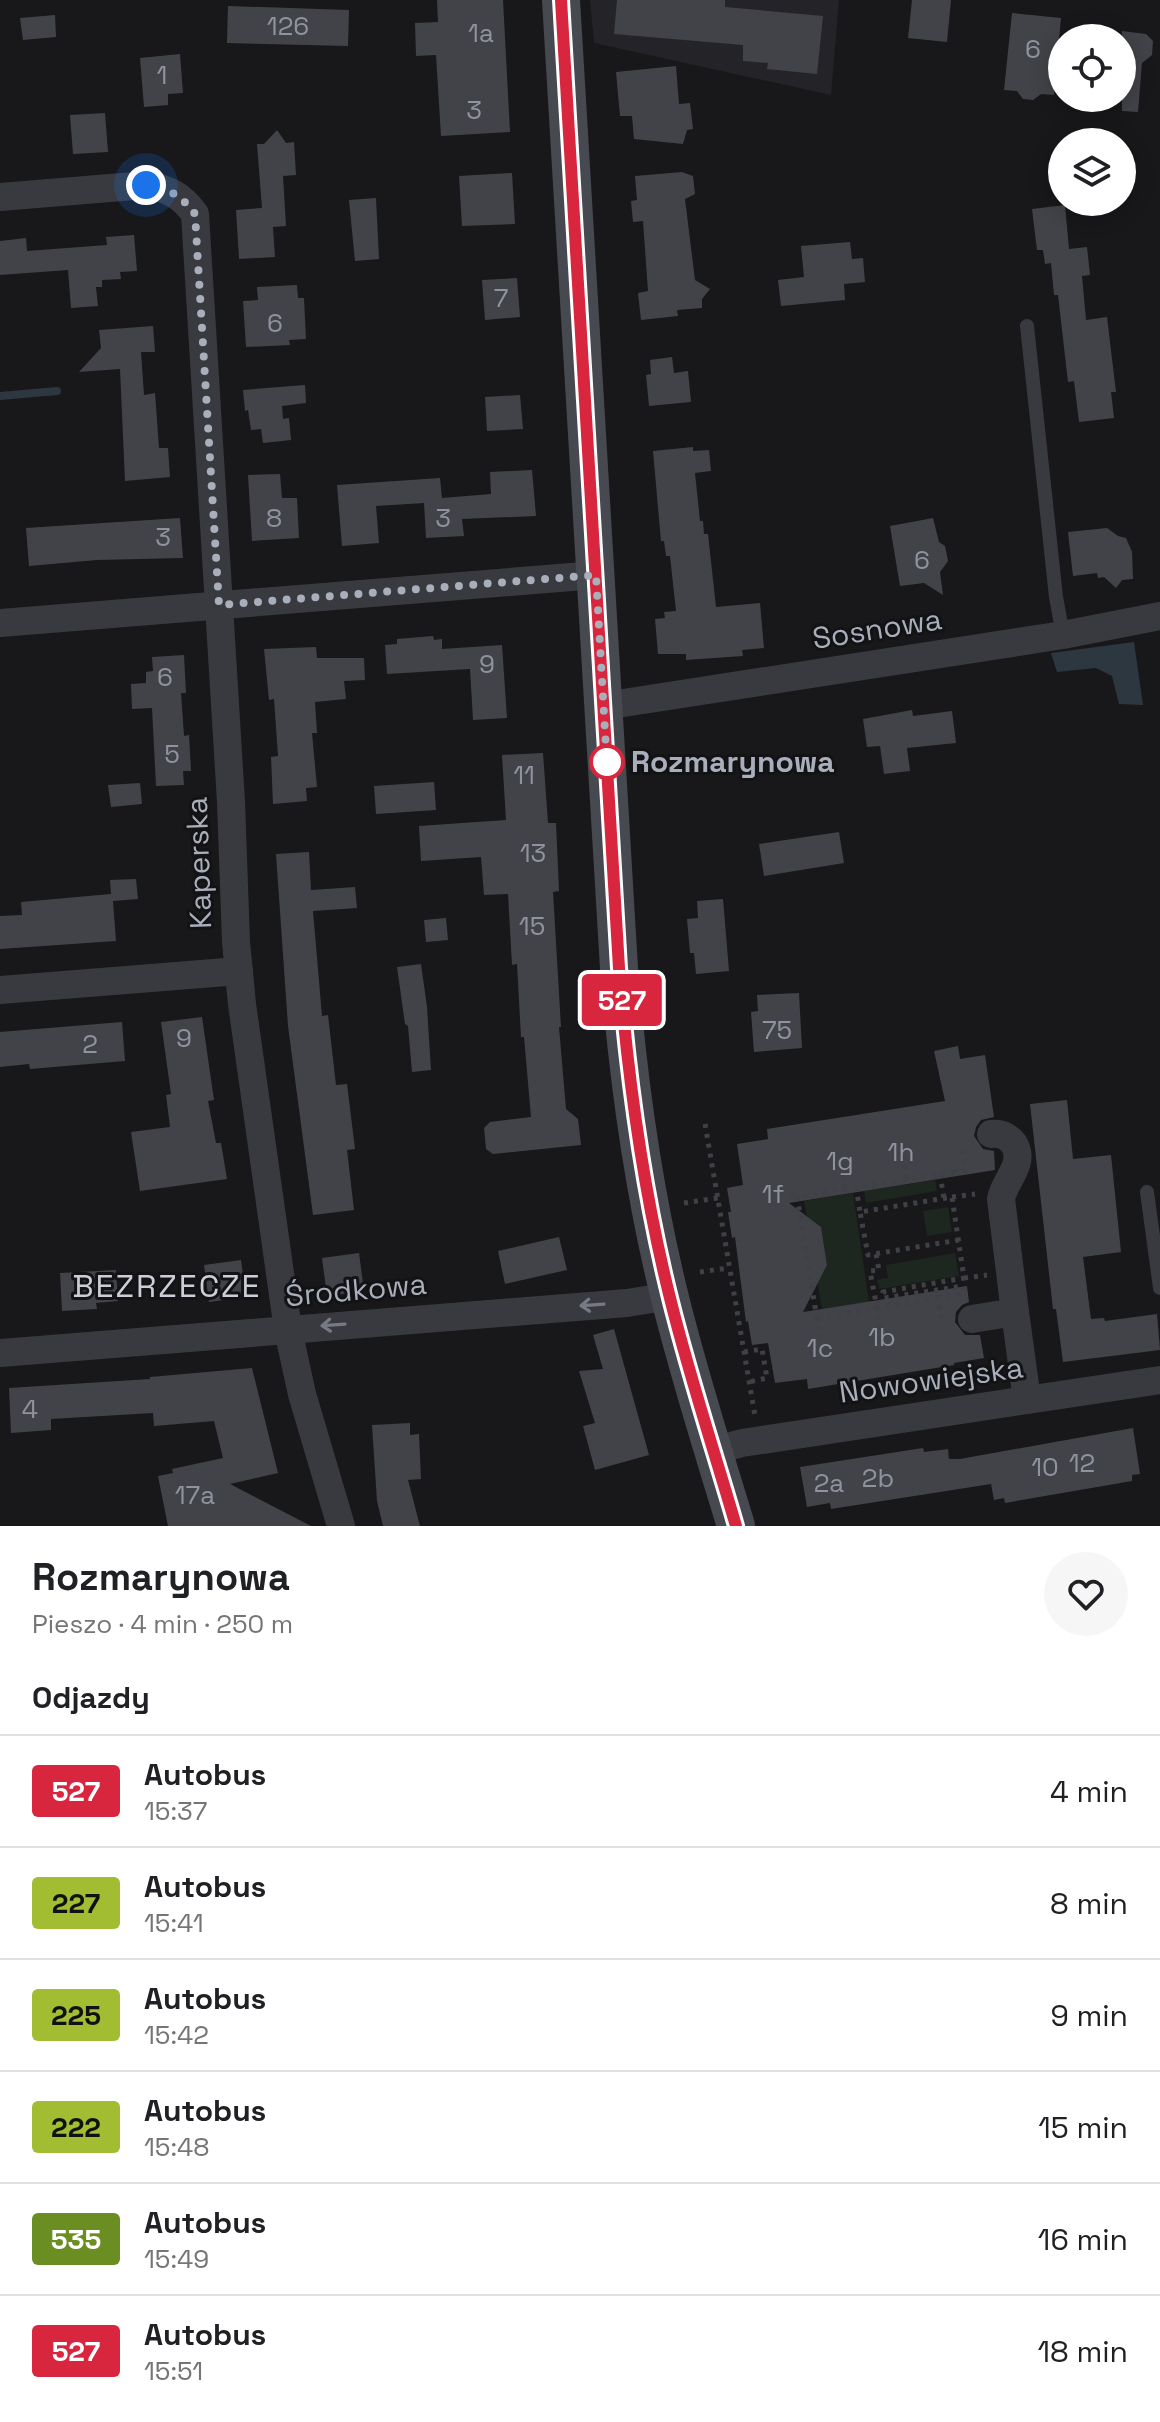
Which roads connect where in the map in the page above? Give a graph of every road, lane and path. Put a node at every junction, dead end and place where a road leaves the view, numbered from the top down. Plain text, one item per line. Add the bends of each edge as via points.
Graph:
1 (561, 3) edge
2 (0, 197) edge
3 (1027, 326) dead end
4 (596, 575) junction
5 (219, 605) junction
6 (1160, 616) edge
7 (0, 623) edge
8 (1063, 635) junction
9 (604, 706) junction
10 (239, 971) junction
11 (0, 990) edge
12 (705, 1124) dead end
13 (991, 1134) dead end
14 (962, 1146) dead end
15 (902, 1155) dead end
16 (842, 1165) dead end
17 (940, 1174) junction
18 (906, 1179) junction
19 (856, 1187) junction
20 (846, 1189) junction
21 (682, 1191) dead end
22 (1147, 1192) dead end
23 (779, 1193) dead end
24 (797, 1197) junction
25 (718, 1198) junction
26 (944, 1199) junction
27 (684, 1203) junction
28 (860, 1212) junction
29 (688, 1217) dead end
30 (959, 1240) junction
31 (876, 1254) junction
32 (697, 1258) dead end
33 (729, 1268) junction
34 (700, 1272) junction
35 (1160, 1288) edge
36 (686, 1292) junction
37 (938, 1298) dead end
38 (968, 1306) joint
39 (877, 1308) junction
40 (1015, 1312) junction
41 (817, 1319) junction
42 (880, 1329) dead end
43 (288, 1330) junction
44 (820, 1339) dead end
45 (744, 1352) junction
46 (0, 1353) edge
47 (1160, 1380) edge
48 (749, 1382) junction
49 (1027, 1400) junction
50 (753, 1406) dead end
51 (713, 1451) junction
52 (341, 1526) edge
53 (736, 1526) edge

1 - 4 street
2 - 5 street, Kaperska via 146,185 164,187 195,214
3 - 8 lane
4 - 5 street
4 - 9 street
5 - 7 street
5 - 10 street, Kaperska
6 - 8 street, Sosnowa
8 - 9 street, Sosnowa
9 - 36 street via 628,1056 650,1203
10 - 11 street
10 - 43 street, Kaperska
12 - 25 path
13 - 40 street via 1005,1135 1018,1156 1001,1199
14 - 17 path via 965,1170
15 - 18 path
16 - 20 path
17 - 18 path
17 - 26 path
18 - 19 path
19 - 20 path
19 - 28 path
20 - 24 path
21 - 27 path
22 - 35 lane
23 - 24 path
24 - 41 path
25 - 27 path
25 - 33 path
26 - 28 path
26 - 30 path via 952,1197
27 - 29 path
28 - 31 path via 868,1255
30 - 31 path
30 - 38 path via 964,1278 883,1292 884,1298 963,1286
31 - 39 path via 879,1270 870,1271
32 - 34 path
33 - 34 path
33 - 45 path
34 - 36 path
36 -> 43 street, Środkowa via 627,1303
36 - 51 street
37 - 39 path
38 - 40 street
39 - 41 path
39 - 42 path
40 - 49 street
41 - 44 path
43 - 46 street, Środkowa
43 - 52 street, Kaperska
45 - 48 path
45 - 48 path via 762,1349 767,1378
47 - 49 street, Nowowiejska
48 - 50 path
49 - 51 street, Nowowiejska
51 - 53 street

